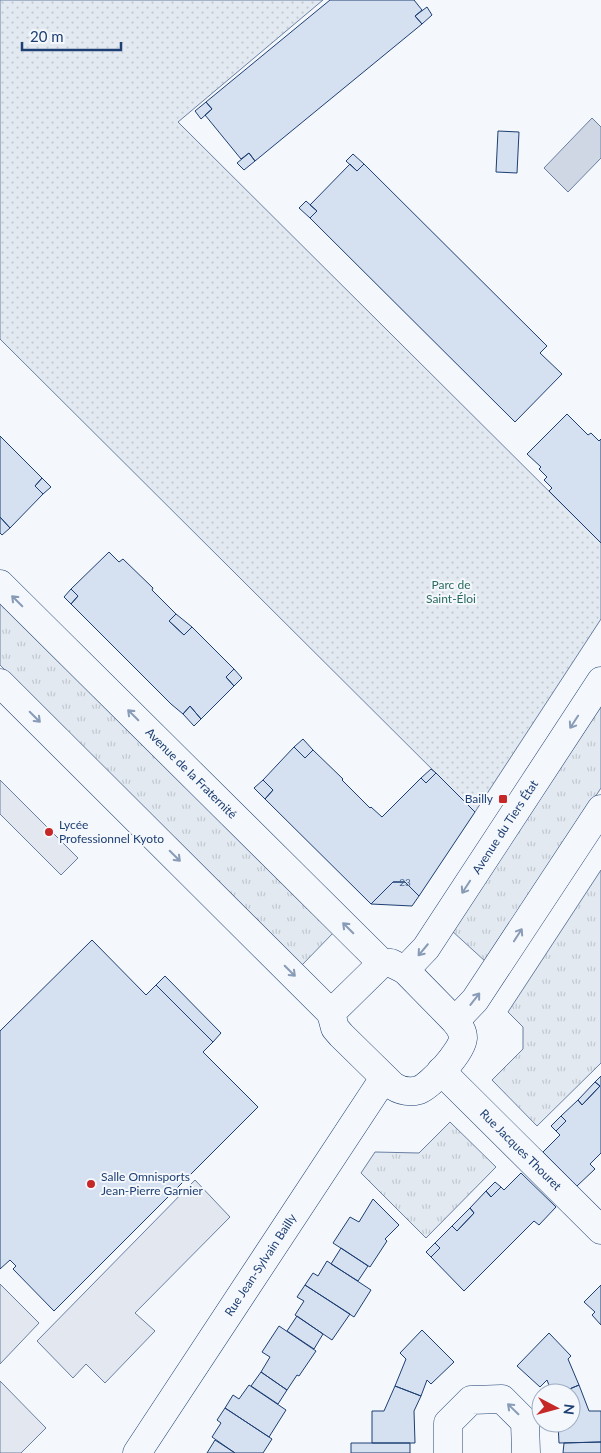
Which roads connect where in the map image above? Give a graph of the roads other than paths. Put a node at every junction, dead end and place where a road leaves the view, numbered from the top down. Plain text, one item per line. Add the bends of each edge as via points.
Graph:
1 (0, 584) edge
2 (601, 681) edge
3 (0, 682) edge
4 (601, 809) edge
5 (394, 966) junction
6 (331, 1013) junction
7 (455, 1021) junction
8 (441, 1071) junction
9 (384, 1078) junction
10 (601, 1230) edge
11 (137, 1453) edge
12 (448, 1453) edge
13 (526, 1453) edge

5 -> 1 street, Avenue de la Fraternité
2 -> 5 street, Avenue du Tiers État via 426,948
3 -> 6 street
7 -> 4 street via 475,1000
5 - 6 street
5 - 7 street
6 - 9 street via 335,1028
7 - 8 street via 463,1038 455,1057
8 - 9 street via 426,1086 408,1092 400,1091
8 - 10 street, Rue Jacques Thouret
9 - 11 street, Rue Jean-Sylvain Bailly
13 -> 12 street via 525,1422 502,1399 471,1400 448,1423

